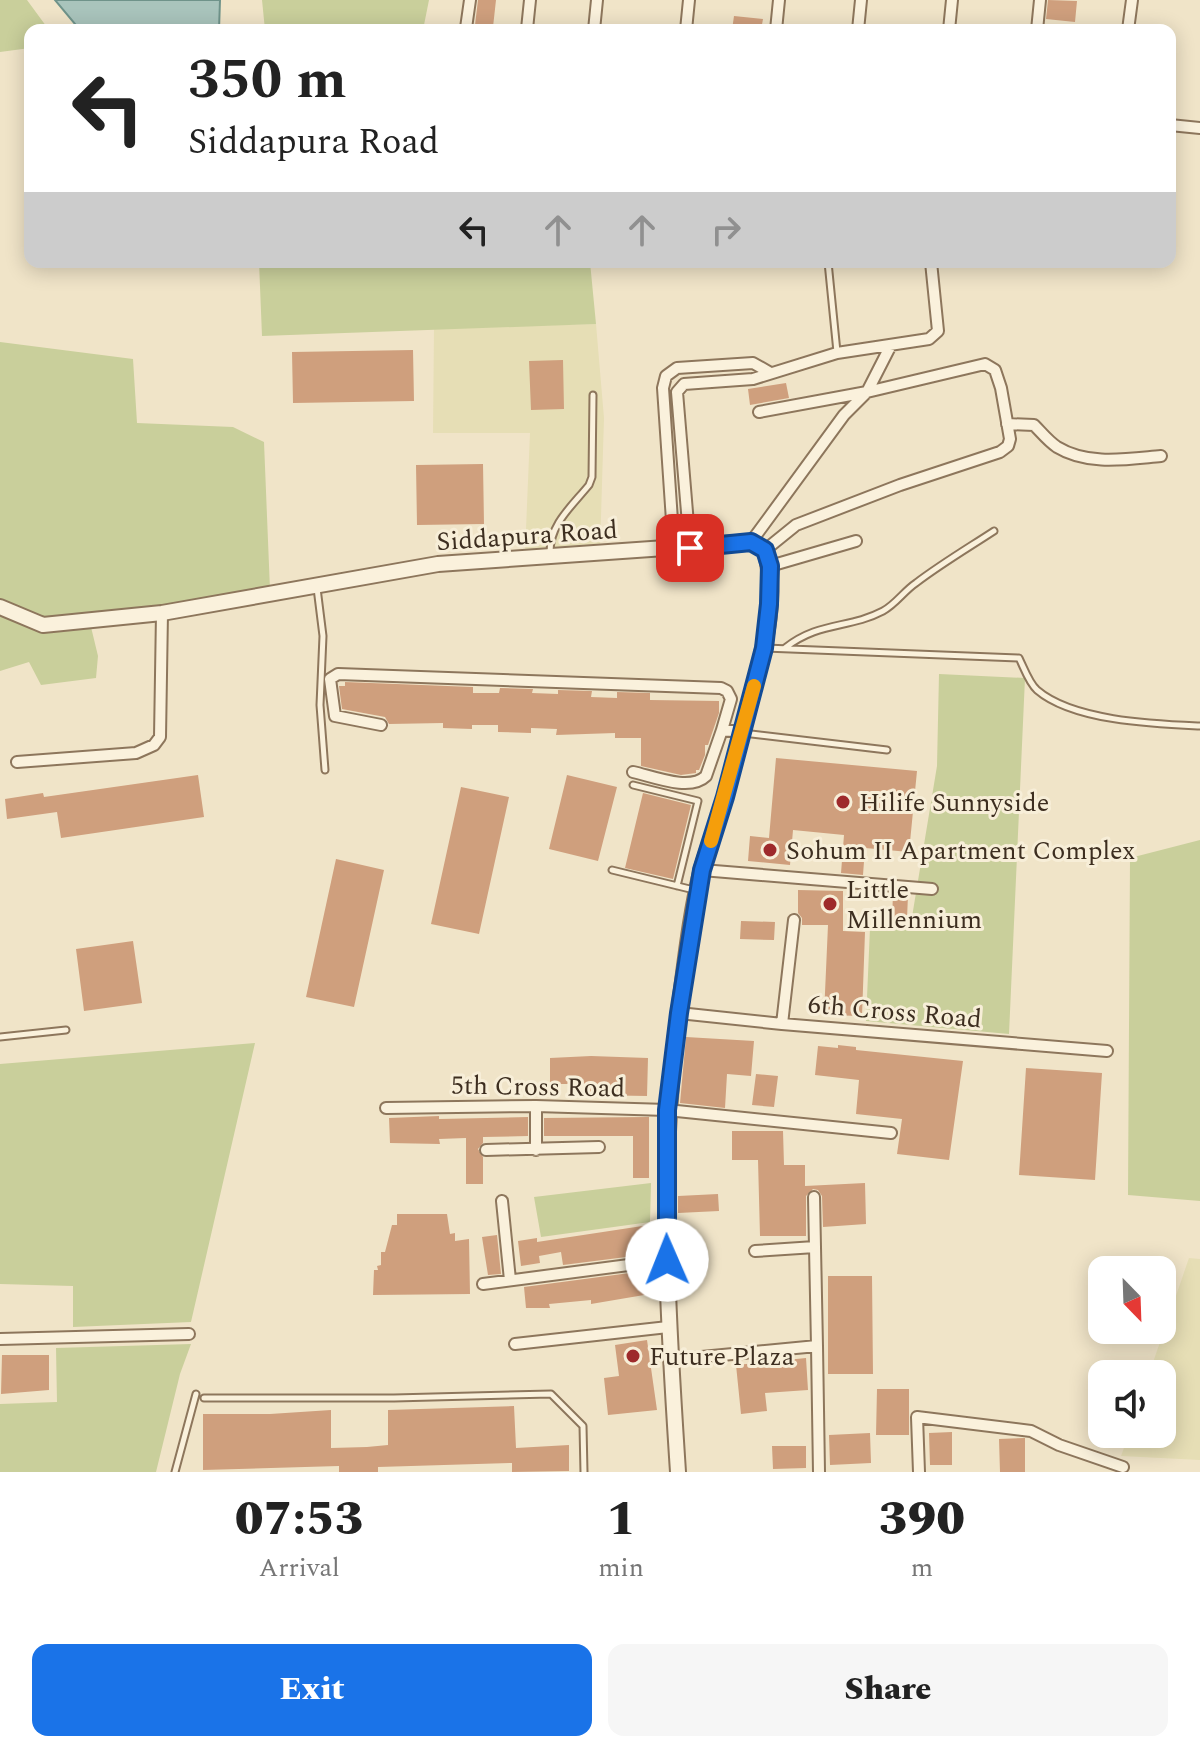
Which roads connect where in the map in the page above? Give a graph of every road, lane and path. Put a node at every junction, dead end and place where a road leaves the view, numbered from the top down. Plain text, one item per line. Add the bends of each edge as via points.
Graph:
1 (470, 0) edge
2 (530, 0) edge
3 (597, 0) edge
4 (689, 0) edge
5 (779, 0) edge
6 (861, 0) edge
7 (952, 0) edge
8 (1040, 0) edge
9 (1132, 0) edge
10 (467, 24) edge
11 (528, 24) edge
12 (595, 24) edge
13 (687, 24) edge
14 (777, 24) edge
15 (859, 24) edge
16 (950, 24) edge
17 (1038, 24) edge
18 (1129, 24) edge
19 (1176, 126) edge
20 (1200, 128) edge
21 (829, 268) edge
22 (932, 268) edge
23 (891, 345) junction
24 (837, 353) junction
25 (769, 372) junction
26 (867, 392) junction
27 (593, 395) dead end
28 (759, 412) dead end
29 (1007, 424) junction
30 (1161, 456) dead end
31 (994, 531) dead end
32 (856, 541) dead end
33 (751, 542) junction
34 (690, 548) junction
35 (674, 550) junction
36 (765, 550) junction
37 (550, 556) junction
38 (770, 566) junction
39 (317, 585) junction
40 (0, 607) edge
41 (162, 613) junction
42 (764, 648) junction
43 (784, 649) junction
44 (381, 725) dead end
45 (1200, 726) edge
46 (722, 730) junction
47 (742, 732) junction
48 (887, 750) dead end
49 (17, 762) dead end
50 (325, 770) dead end
51 (633, 772) dead end
52 (633, 785) dead end
53 (612, 870) dead end
54 (702, 870) junction
55 (677, 886) junction
56 (932, 889) dead end
57 (698, 891) junction
58 (794, 920) dead end
59 (679, 1013) junction
60 (782, 1024) junction
61 (66, 1030) dead end
62 (0, 1037) edge
63 (1107, 1051) dead end
64 (536, 1106) junction
65 (386, 1108) dead end
66 (667, 1110) junction
67 (891, 1133) dead end
68 (599, 1147) dead end
69 (486, 1150) dead end
70 (536, 1150) junction
71 (814, 1197) dead end
72 (502, 1201) dead end
73 (815, 1247) junction
74 (755, 1251) dead end
75 (667, 1260) junction
76 (510, 1280) junction
77 (483, 1284) dead end
78 (668, 1327) junction
79 (189, 1334) dead end
80 (0, 1339) edge
81 (515, 1344) dead end
82 (817, 1346) junction
83 (670, 1360) junction
84 (196, 1394) dead end
85 (204, 1398) dead end
86 (1123, 1467) dead end
87 (175, 1472) edge
88 (584, 1472) edge
89 (678, 1472) edge
90 (819, 1472) edge
91 (919, 1472) edge

1 - 10 street
2 - 11 street
3 - 12 street
4 - 13 street
5 - 14 street
6 - 15 street
7 - 16 street
8 - 17 street
9 - 18 street
19 - 20 street
21 - 24 lane
22 - 23 street via 938,331 929,339
23 - 24 street
23 - 26 street
24 - 25 street
25 - 34 street via 753,379 684,384 677,392
25 - 35 street via 753,363 677,368 666,376
26 - 28 street
26 - 29 street via 985,364 995,370
26 - 33 street via 844,415
27 - 37 lane via 592,477 554,527
29 - 30 street via 1034,425 1056,446 1080,457
29 - 36 street via 1010,439 1000,452 796,525
31 - 43 lane via 912,585 880,613 821,627
32 - 38 street
33 - 34 street, Siddapura Road
33 - 36 street
34 - 35 street, Siddapura Road
35 - 37 street, Siddapura Road
36 - 38 street
37 - 39 street, Siddapura Road via 438,564
38 - 42 street
39 - 41 street, Siddapura Road
39 - 50 lane
40 - 41 street, Siddapura Road via 43,625
41 - 49 street via 160,737 154,745 136,753
42 - 43 lane
42 - 47 street
43 - 45 lane via 1019,658 1034,688 1052,700 1127,722
44 - 46 street via 335,716 330,679 721,688 731,699
46 - 47 street
46 - 51 street via 701,781
47 - 48 lane
47 - 54 street
52 - 55 lane via 698,801
53 - 55 lane
54 - 56 street
54 - 57 street
55 - 57 lane
57 - 59 street
58 - 60 street
59 - 60 street, 6th Cross Road
59 - 66 street
60 - 63 street, 6th Cross Road
61 - 62 lane
64 - 65 street, 5th Cross Road
64 - 66 street, 5th Cross Road
64 - 70 street
66 - 67 street, 5th Cross Road
66 - 75 street
68 - 70 street
69 - 70 street
71 - 73 street
72 - 76 street
73 - 74 street
73 - 82 street
75 - 76 street
75 - 78 street
76 - 77 street
78 - 81 street
78 - 83 street
79 - 80 street
82 - 83 street
82 - 90 street
83 - 89 street
84 - 87 lane
85 - 88 lane via 551,1394 583,1426
86 - 91 street via 1031,1431 917,1417

